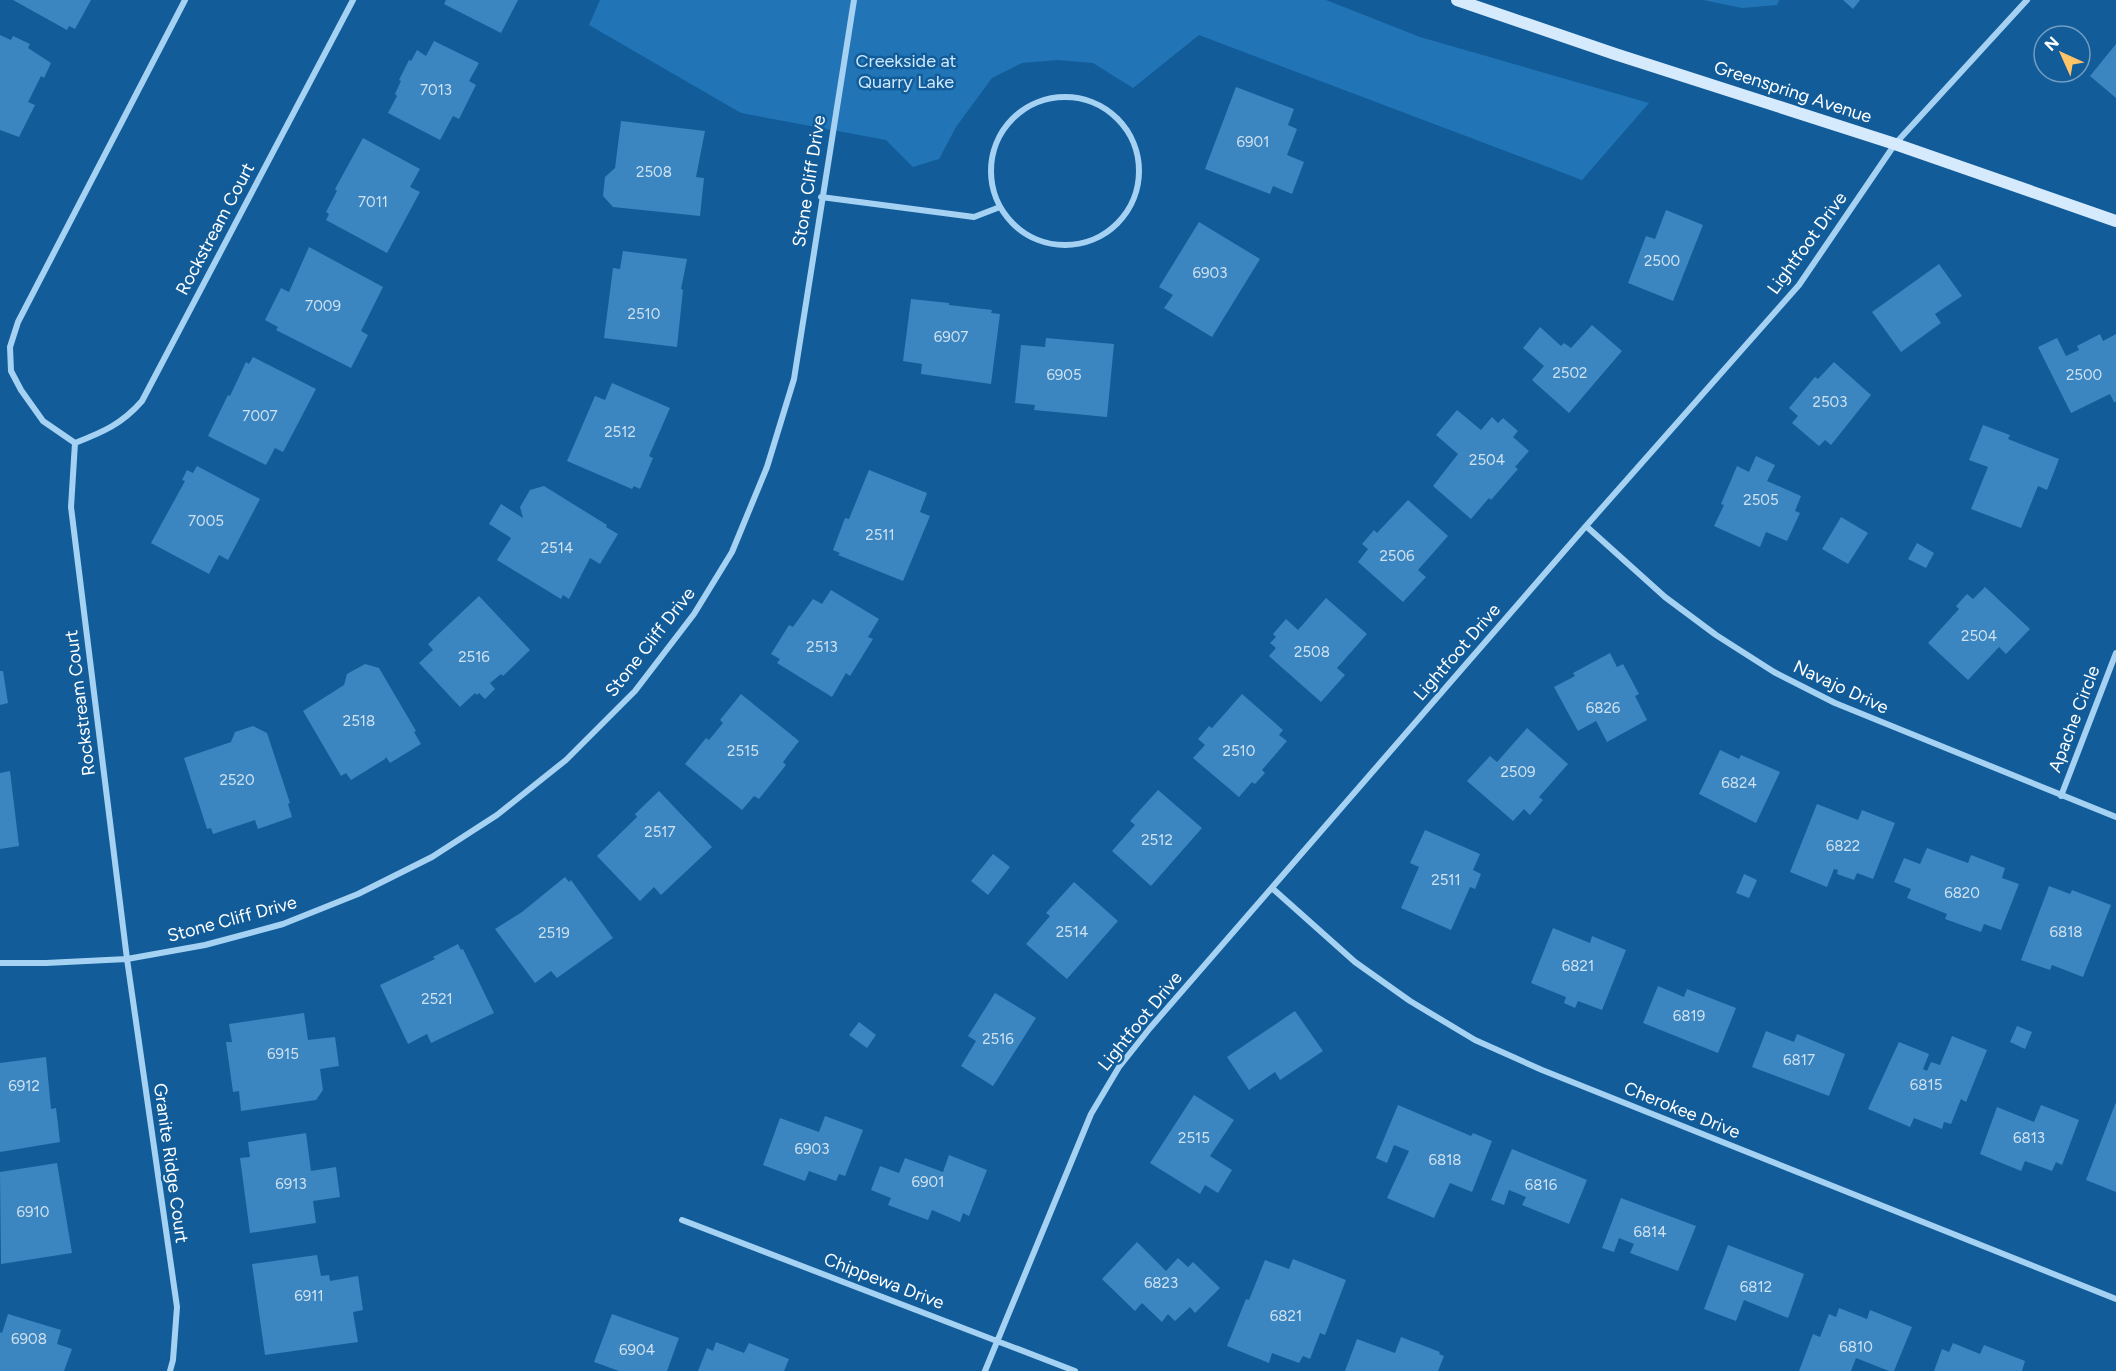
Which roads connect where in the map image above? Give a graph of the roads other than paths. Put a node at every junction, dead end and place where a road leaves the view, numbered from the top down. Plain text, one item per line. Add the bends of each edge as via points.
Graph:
1 (185, 0) edge
2 (353, 0) edge
3 (854, 0) edge
4 (1457, 0) edge
5 (2027, 0) edge
6 (1895, 144) junction
7 (821, 196) junction
8 (1000, 207) junction
9 (2116, 221) edge
10 (75, 443) junction
11 (1586, 526) junction
12 (2116, 653) edge
13 (2061, 796) junction
14 (2116, 817) edge
15 (1272, 888) junction
16 (127, 959) junction
17 (0, 963) edge
18 (682, 1220) dead end
19 (2116, 1299) edge
20 (997, 1340) junction
21 (170, 1371) edge
22 (986, 1371) edge
23 (1075, 1371) edge

1 - 10 street via 18,322 10,347 11,371 21,390 43,421
2 - 10 street, Rockstream Court via 142,400 130,415
3 - 7 street, Stone Cliff Drive
4 - 6 main road, Greenspring Avenue
5 - 6 street, Lightfoot Drive
6 - 9 main road, Greenspring Avenue
6 - 11 street, Lightfoot Drive via 1799,285
7 - 8 street via 974,217
7 - 16 street, Stone Cliff Drive via 794,379 767,467 732,552 694,614 635,691 566,760 497,815 432,857 358,894 283,924 205,945
8 - 8 street via 1017,228 1043,242 1082,243 1100,236 1116,225 1137,191 1137,152 1129,134 1115,116 1074,97 1052,98 1031,105 1012,118 999,137 992,158 991,181
10 - 16 street, Rockstream Court via 71,507
11 - 13 street, Navajo Drive via 1665,597 1774,672 1835,703
11 - 15 street, Lightfoot Drive
12 - 13 street, Apache Circle
13 - 14 street, Navajo Drive
15 - 19 street, Cherokee Drive via 1355,962 1474,1040
15 - 20 street, Lightfoot Drive via 1150,1028 1096,1104
16 - 17 street, Stone Cliff Drive
16 - 21 street, Granite Ridge Court via 177,1307
18 - 20 street, Chippewa Drive
20 - 22 street, Lightfoot Drive
20 - 23 street, Chippewa Drive

